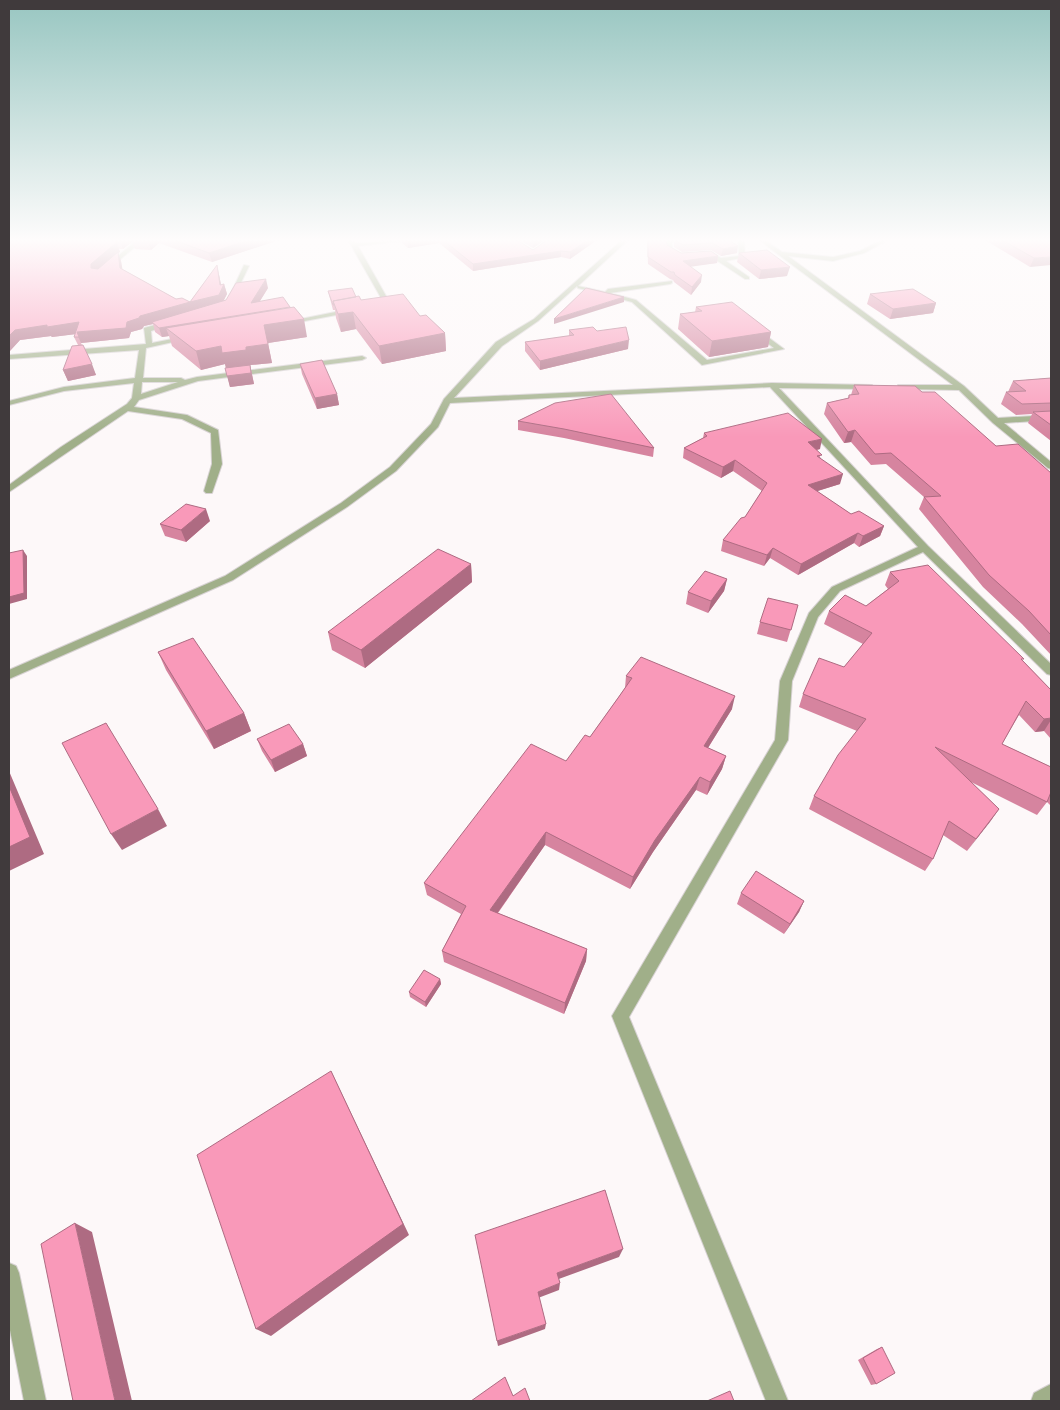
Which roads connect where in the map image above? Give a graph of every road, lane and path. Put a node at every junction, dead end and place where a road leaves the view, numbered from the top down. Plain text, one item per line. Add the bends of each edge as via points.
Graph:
1 (373, 306) edge
2 (552, 306) edge
3 (639, 306) edge
4 (850, 306) edge
5 (175, 321) edge
6 (276, 324) edge
7 (752, 328) edge
8 (195, 337) edge
9 (146, 346) junction
10 (9, 357) edge
11 (362, 358) dead end
12 (138, 380) junction
13 (196, 380) junction
14 (772, 385) junction
15 (882, 387) edge
16 (892, 387) edge
17 (961, 388) junction
18 (136, 398) junction
19 (447, 400) junction
20 (9, 403) edge
21 (126, 408) junction
22 (1051, 417) edge
23 (996, 421) junction
24 (1051, 466) edge
25 (27, 475) junction
26 (9, 479) edge
27 (9, 489) edge
28 (209, 491) dead end
29 (924, 548) junction
30 (1051, 670) edge
31 (9, 675) edge
32 (9, 1273) edge
33 (1051, 1395) edge
34 (35, 1401) edge
35 (777, 1401) edge
36 (1042, 1401) edge

1 - 6 street
2 - 19 street via 499,344
3 - 7 street via 705,363 780,349
4 - 17 street
5 - 9 street via 148,330
8 - 9 street
9 - 10 street
9 - 12 street
11 - 13 street
12 - 13 street
12 - 18 street
12 - 20 street via 64,389
13 - 18 street
14 - 15 street
14 - 19 street
14 - 29 street
16 - 17 street
17 - 23 street
18 - 21 street
19 - 31 street via 435,425 393,469 344,505 229,578
21 - 25 street
21 - 28 street via 184,417 215,432 217,464
22 - 23 street
23 - 24 street
25 - 26 street
25 - 27 street
29 - 30 street
29 - 35 street via 836,589 813,616 786,681 781,740 620,1016
32 - 34 street
33 - 36 street

